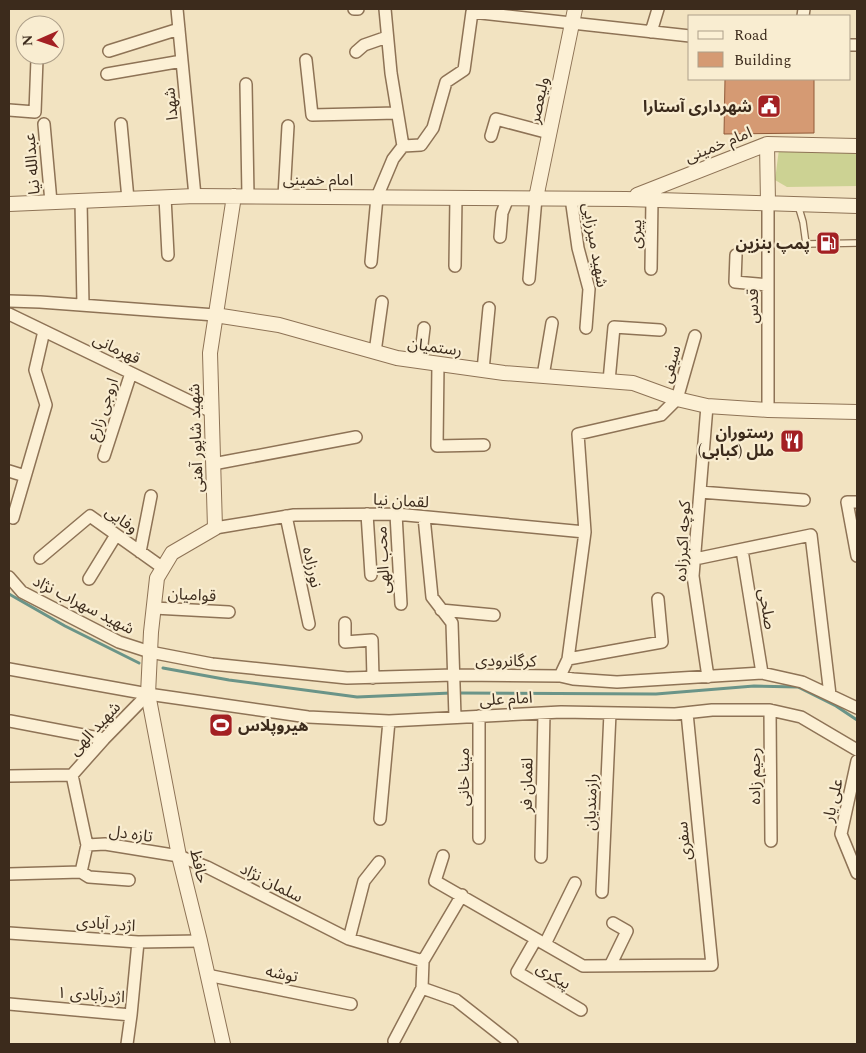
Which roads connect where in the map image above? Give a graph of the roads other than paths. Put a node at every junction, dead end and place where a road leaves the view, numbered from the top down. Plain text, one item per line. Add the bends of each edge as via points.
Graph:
1 (177, 9) edge
2 (354, 9) edge
3 (358, 9) edge
4 (384, 9) edge
5 (658, 9) edge
6 (472, 10) edge
7 (550, 14) edge
8 (574, 16) edge
9 (179, 29) junction
10 (651, 32) junction
11 (688, 36) edge
12 (387, 37) junction
13 (109, 52) dead end
14 (356, 52) dead end
15 (306, 60) dead end
16 (182, 61) junction
17 (37, 65) edge
18 (107, 74) dead end
19 (246, 84) dead end
20 (9, 110) edge
21 (397, 113) junction
22 (44, 124) dead end
23 (121, 124) dead end
24 (288, 126) dead end
25 (549, 133) junction
26 (491, 136) dead end
27 (767, 144) junction
28 (402, 146) junction
29 (857, 146) edge
30 (195, 196) junction
31 (241, 196) junction
32 (284, 196) junction
33 (165, 197) junction
34 (377, 197) junction
35 (456, 197) junction
36 (128, 198) junction
37 (508, 198) junction
38 (536, 198) junction
39 (570, 198) junction
40 (626, 199) junction
41 (652, 199) junction
42 (81, 200) junction
43 (50, 202) junction
44 (768, 202) junction
45 (797, 203) junction
46 (9, 204) edge
47 (857, 206) edge
48 (500, 237) dead end
49 (857, 243) edge
50 (736, 254) dead end
51 (168, 255) dead end
52 (371, 262) dead end
53 (455, 266) dead end
54 (651, 269) dead end
55 (529, 279) dead end
56 (768, 285) junction
57 (9, 302) edge
58 (382, 302) dead end
59 (83, 305) junction
60 (489, 308) dead end
61 (9, 314) edge
62 (215, 315) junction
63 (552, 323) dead end
64 (424, 328) dead end
65 (586, 328) dead end
66 (660, 330) dead end
67 (44, 331) junction
68 (695, 336) dead end
69 (375, 352) junction
70 (420, 361) junction
71 (438, 364) junction
72 (483, 370) junction
73 (132, 373) junction
74 (543, 376) junction
75 (609, 381) junction
76 (678, 399) junction
77 (707, 406) junction
78 (768, 410) junction
79 (212, 412) junction
80 (857, 412) edge
81 (356, 437) dead end
82 (484, 445) dead end
83 (104, 456) dead end
84 (213, 464) junction
85 (9, 471) edge
86 (26, 476) junction
87 (700, 492) junction
88 (151, 496) dead end
89 (804, 500) dead end
90 (857, 502) edge
91 (367, 514) junction
92 (396, 514) junction
93 (286, 516) junction
94 (424, 517) junction
95 (13, 518) dead end
96 (215, 528) junction
97 (585, 532) junction
98 (116, 535) junction
99 (742, 550) junction
100 (140, 552) junction
101 (857, 556) edge
102 (40, 558) dead end
103 (695, 559) junction
104 (163, 568) junction
105 (371, 575) dead end
106 (9, 577) edge
107 (89, 579) dead end
108 (658, 599) dead end
109 (401, 604) dead end
110 (154, 608) junction
111 (441, 610) junction
112 (229, 612) dead end
113 (494, 615) dead end
114 (345, 623) dead end
115 (309, 624) dead end
116 (150, 652) junction
117 (568, 659) junction
118 (9, 669) edge
119 (762, 673) junction
120 (454, 675) junction
121 (560, 676) junction
122 (708, 677) junction
123 (373, 678) junction
124 (148, 694) junction
125 (830, 695) junction
126 (857, 708) edge
127 (770, 710) junction
128 (544, 713) junction
129 (610, 713) junction
130 (687, 713) junction
131 (479, 716) junction
132 (456, 717) junction
133 (10, 721) dead end
134 (389, 721) junction
135 (104, 739) junction
136 (857, 750) edge
137 (857, 761) edge
138 (72, 775) junction
139 (9, 776) edge
140 (380, 819) dead end
141 (479, 838) dead end
142 (771, 841) dead end
143 (88, 845) junction
144 (179, 856) junction
145 (443, 856) dead end
146 (541, 857) dead end
147 (379, 862) dead end
148 (81, 872) junction
149 (857, 873) edge
150 (9, 874) edge
151 (130, 880) dead end
152 (575, 883) dead end
153 (602, 892) dead end
154 (462, 895) junction
155 (612, 923) dead end
156 (9, 933) edge
157 (349, 939) junction
158 (200, 941) junction
159 (541, 941) junction
160 (138, 942) junction
161 (423, 961) junction
162 (610, 966) junction
163 (206, 975) junction
164 (422, 988) junction
165 (9, 1004) edge
166 (351, 1004) dead end
167 (581, 1010) dead end
168 (131, 1015) junction
169 (394, 1041) dead end
170 (127, 1044) edge
171 (223, 1044) edge
172 (512, 1044) edge

1 - 9 street, شهدا
2 - 3 street
4 - 12 street
5 - 10 street
6 - 7 street
6 - 28 street via 464,70 446,82 433,128 421,145
7 - 8 street
8 - 10 street
8 - 25 street, ولیعصر
9 - 13 street
9 - 16 street, شهدا
10 - 11 street
12 - 14 street via 364,45
12 - 21 street
15 - 21 street via 312,115
16 - 18 street
16 - 30 street, شهدا
17 - 20 street via 35,112
19 - 31 street
21 - 28 street
22 - 43 street, عبدالله نیا
23 - 36 street
24 - 32 street
25 - 26 street via 496,119
25 - 38 street, ولیعصر
27 - 29 street, امام خمینی
27 - 40 street, امام خمینی
27 - 44 street
28 - 34 street
30 - 31 street, امام خمینی
30 - 33 street, امام خمینی
31 - 32 street, امام خمینی
31 - 62 street, شهید شاپور آهنی
32 - 34 street, امام خمینی
33 - 36 street, امام خمینی
33 - 51 street
34 - 35 street, امام خمینی
34 - 52 street
35 - 37 street, امام خمینی
35 - 53 street
36 - 42 street, امام خمینی
37 - 38 street, امام خمینی
37 - 48 street via 502,213
38 - 39 street, امام خمینی
38 - 55 street
39 - 40 street, امام خمینی
39 - 65 street, شهید میرزایی via 589,289
40 - 41 street, امام خمینی
41 - 44 street, امام خمینی
41 - 54 street, پیری
42 - 43 street, امام خمینی
42 - 59 street
43 - 46 street, امام خمینی
44 - 45 street, امام خمینی
44 - 56 street, قدس
45 - 47 street, امام خمینی
45 - 49 lane via 806,244
50 - 56 street via 735,282
56 - 78 street, قدس
57 - 59 street, رستمیان
58 - 69 street
59 - 62 street, رستمیان
60 - 72 street
61 - 67 street, قهرمانی
62 - 69 street, رستمیان via 279,325
62 - 79 street, شهید شاپور آهنی via 210,353
63 - 74 street
64 - 70 street
66 - 75 street via 614,327
67 - 73 street, قهرمانی
67 - 86 street via 35,370 46,405
68 - 76 street, سیفی
69 - 70 street, رستمیان
70 - 71 street, رستمیان
71 - 72 street, رستمیان
71 - 82 street via 437,446
72 - 74 street, رستمیان
73 - 79 street, قهرمانی
73 - 83 street, اروجی زارع
74 - 75 street, رستمیان
75 - 76 street, رستمیان via 633,383
76 - 77 street, رستمیان
76 - 97 street via 661,415 578,434
77 - 78 street, رستمیان
77 - 87 street, کوچه اکبرزاده
78 - 80 street, رستمیان
79 - 84 street, شهید شاپور آهنی
81 - 84 street
84 - 96 street, شهید شاپور آهنی
85 - 86 street
86 - 95 street
87 - 89 street
87 - 103 street, کوچه اکبرزاده
88 - 100 street
90 - 101 street via 847,502
91 - 92 street, لقمان نیا
91 - 93 street, لقمان نیا
91 - 105 street
92 - 94 street, لقمان نیا
92 - 109 street, محب الهی
93 - 96 street, لقمان نیا
93 - 115 street, نورزاده
94 - 97 street, لقمان نیا
94 - 111 street via 432,597
96 - 104 street via 172,554
97 - 117 street
98 - 100 street, وفایی
98 - 102 street, وفایی via 90,516
98 - 107 street
99 - 103 street
99 - 119 street, صلحی
99 - 125 street via 811,535
100 - 104 street, وفایی
103 - 122 street, کوچه اکبرزاده via 693,576
104 - 110 street via 157,578
106 - 116 street, شهید سهراب نژاد via 22,592 120,642
108 - 117 street via 662,642
110 - 112 street, قوامیان
110 - 116 street
111 - 113 street
111 - 120 street via 452,624
114 - 123 street via 345,642 372,640
116 - 123 street, کرگانرودی via 222,665
116 - 124 street, حافظ
117 - 121 street
118 - 124 street, امام علی
119 - 122 street, کرگانرودی
119 - 125 street, کرگانرودی via 802,682
120 - 121 street, کرگانرودی
120 - 123 street, کرگانرودی
120 - 132 street
121 - 122 street, کرگانرودی via 617,682
124 - 134 street, امام علی via 308,717
124 - 135 street, شهید الهی
124 - 144 street, حافظ
125 - 126 street, کرگانرودی
127 - 130 street, امام علی
127 - 136 street, امام علی via 801,717
127 - 142 street, رحیم زاده
128 - 129 street, امام علی
128 - 131 street, امام علی
128 - 146 street, لقمان فر
129 - 130 street, امام علی
129 - 153 street, رازمندیان
130 - 162 street, سفری via 712,965
131 - 132 street, امام علی
131 - 141 street, مینا خانی
132 - 134 street, امام علی
133 - 135 street
134 - 140 street
135 - 138 street, شهید الهی
137 - 149 street, علی یار via 841,834
138 - 139 street
138 - 143 street, شهید الهی
143 - 144 street, تازه دل via 106,844
143 - 148 street, تازه دل
144 - 157 street, سلمان نژاد
144 - 158 street, حافظ
145 - 154 street via 435,881
147 - 157 street via 364,881
148 - 150 street
148 - 151 street via 89,877
152 - 159 street
154 - 159 street
154 - 161 street
155 - 162 street via 627,931
156 - 160 street, اژدر آبادی
157 - 161 street, سلمان نژاد
158 - 160 street, اژدر آبادی
158 - 163 street, حافظ
159 - 162 street via 583,966
159 - 167 street, پیکری via 517,972
160 - 168 street, اژدرآبادی ۱
161 - 164 street
163 - 166 street, توشه
163 - 171 street, حافظ
164 - 169 street
164 - 172 street via 456,1000
165 - 168 street, اژدرآبادی ۱
168 - 170 street

